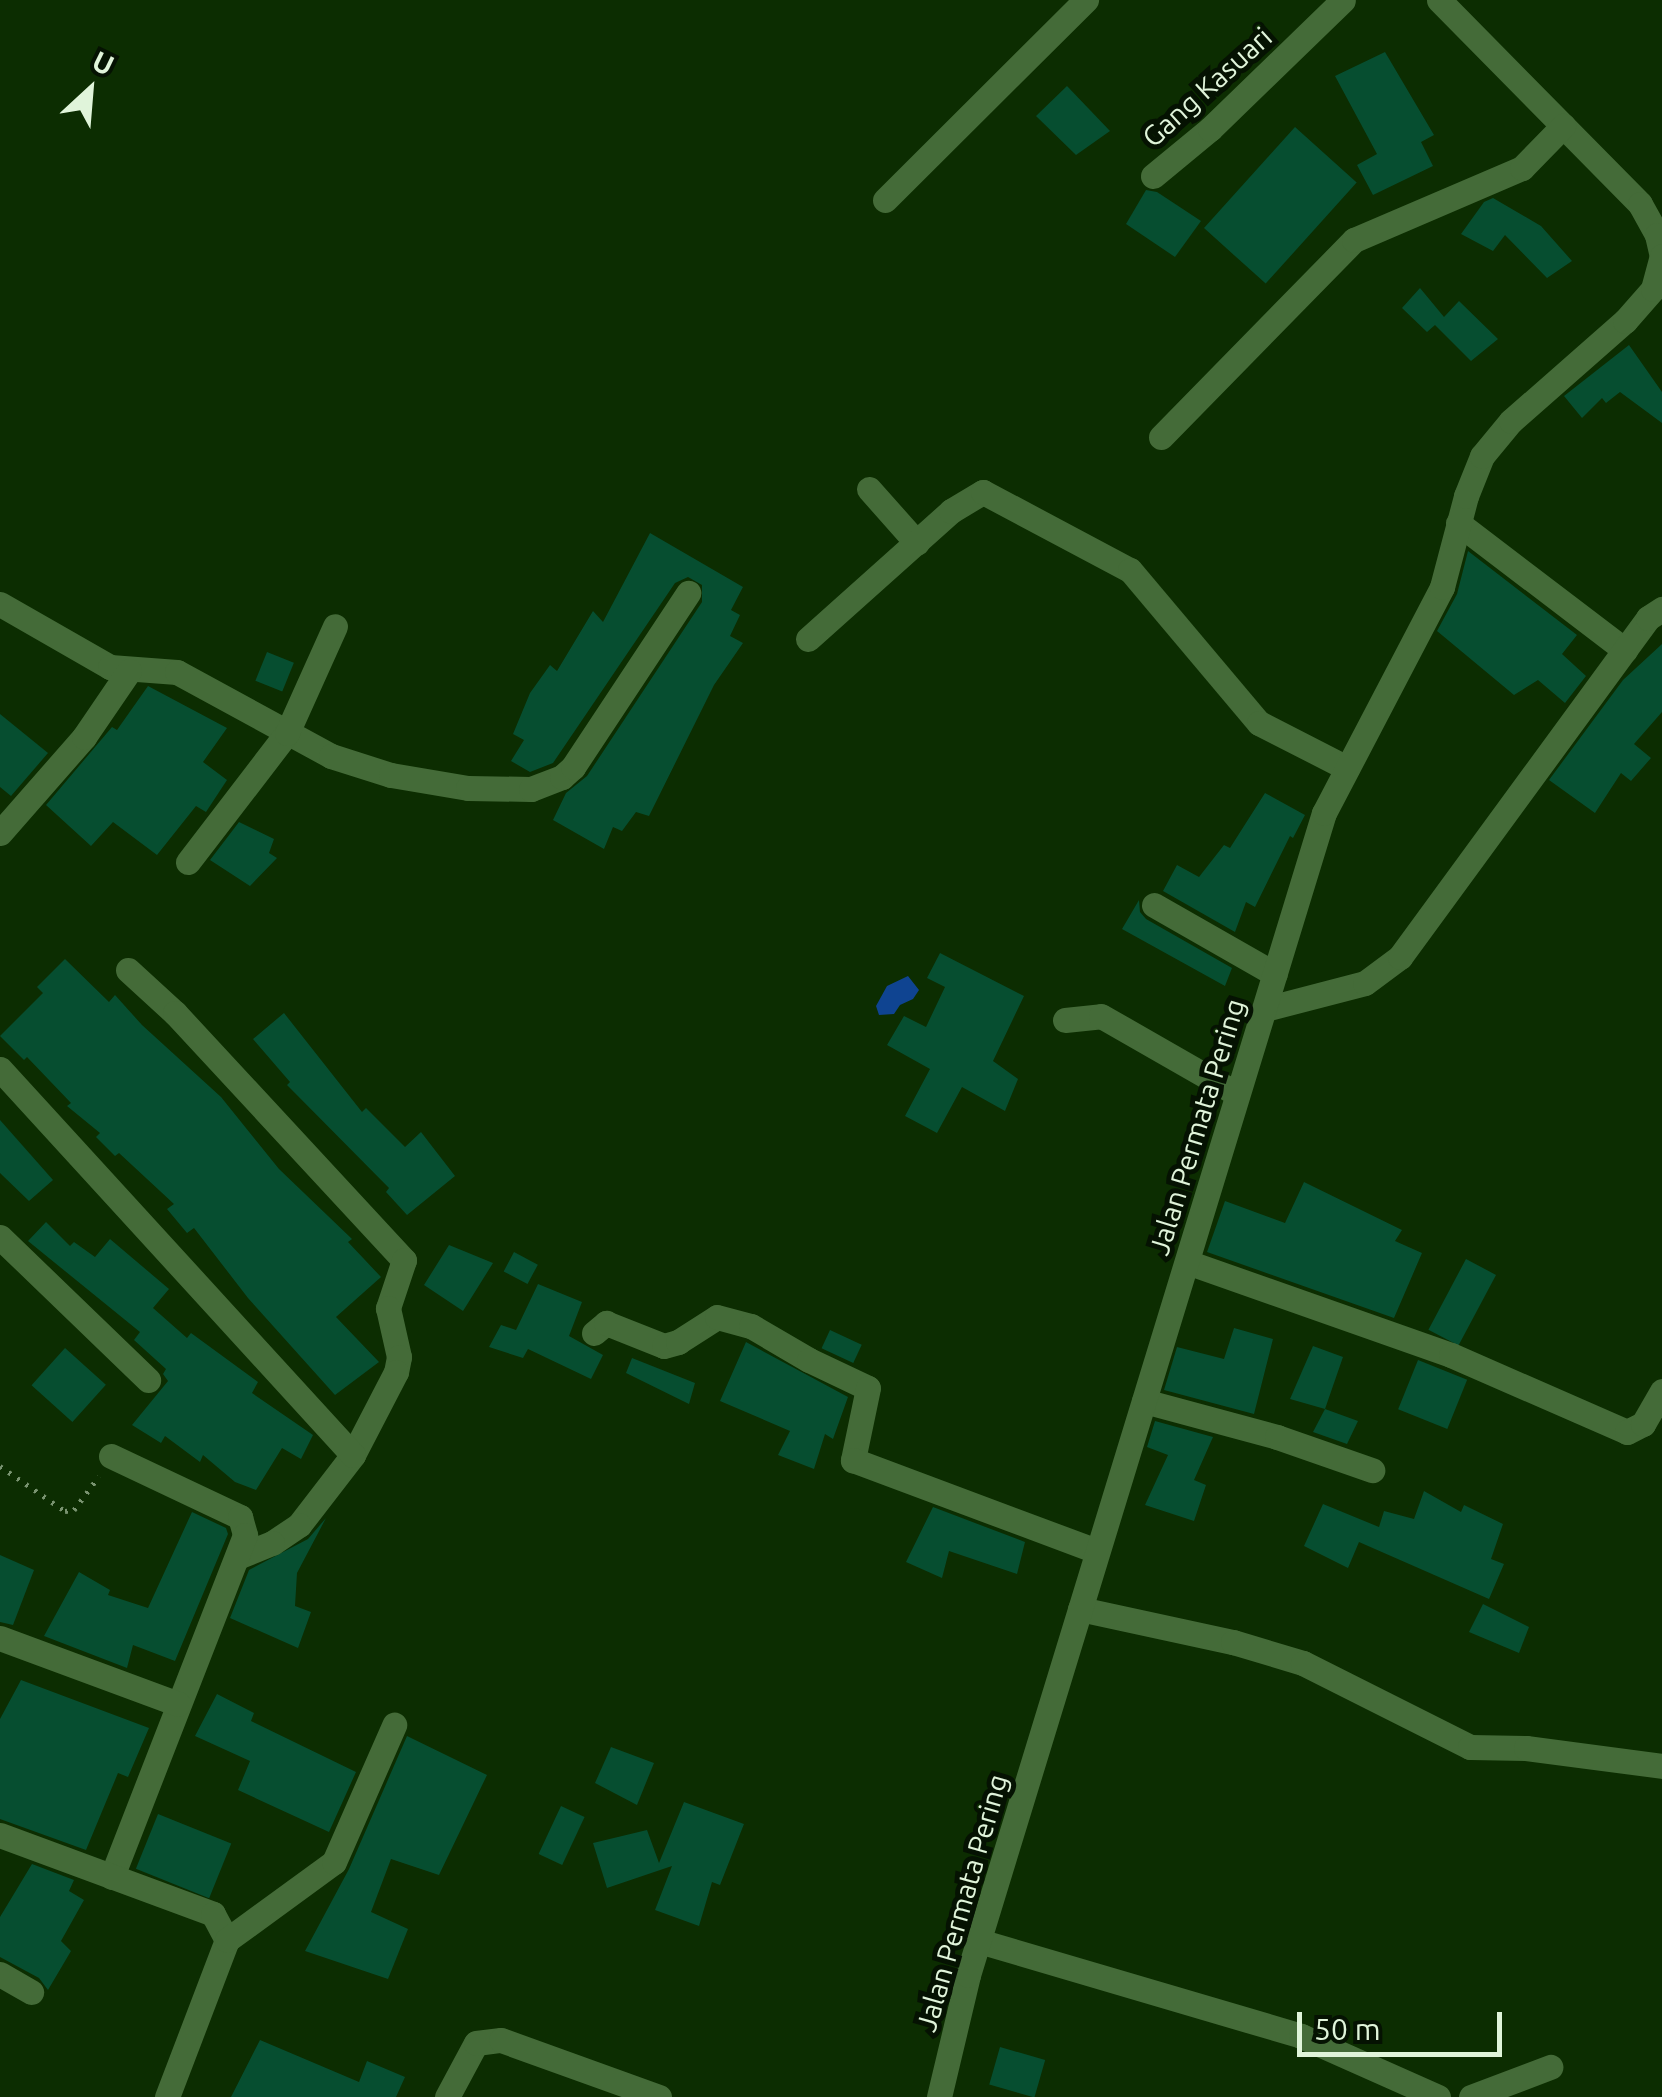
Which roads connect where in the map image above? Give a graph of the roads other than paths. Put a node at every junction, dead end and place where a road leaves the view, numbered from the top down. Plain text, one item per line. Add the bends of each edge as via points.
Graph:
1 (1086, 0) edge
2 (1343, 0) edge
3 (1439, 0) edge
4 (1563, 126) junction
5 (1153, 176) dead end
6 (885, 200) dead end
7 (1662, 256) edge
8 (1161, 437) dead end
9 (869, 489) dead end
10 (1458, 522) junction
11 (917, 543) junction
12 (688, 593) dead end
13 (0, 604) edge
14 (1662, 608) edge
15 (336, 626) dead end
16 (808, 639) dead end
17 (1624, 650) junction
18 (129, 670) junction
19 (287, 733) junction
20 (1347, 768) junction
21 (0, 834) edge
22 (188, 862) dead end
23 (1154, 904) dead end
24 (128, 970) dead end
25 (1275, 974) junction
26 (1264, 1009) junction
27 (1065, 1020) dead end
28 (0, 1069) edge
29 (1237, 1094) junction
30 (0, 1236) edge
31 (1187, 1262) junction
32 (594, 1333) dead end
33 (148, 1380) dead end
34 (1662, 1390) edge
35 (1144, 1401) junction
36 (353, 1455) junction
37 (111, 1456) road end
38 (1372, 1470) dead end
39 (1097, 1551) junction
40 (239, 1556) junction
41 (1080, 1609) junction
42 (0, 1638) edge
43 (178, 1704) junction
44 (394, 1725) dead end
45 (1662, 1766) edge
46 (0, 1835) edge
47 (112, 1878) junction
48 (227, 1940) junction
49 (979, 1941) junction
50 (0, 1974) edge
51 (30, 1992) dead end
52 (1550, 2067) dead end
53 (166, 2097) edge
54 (447, 2097) edge
55 (660, 2097) edge
56 (939, 2097) edge
57 (1438, 2097) edge
58 (1471, 2097) edge

1 - 6 street
2 - 5 street, Gang Kasuari
3 - 4 street, Jalan Permata Pering
4 - 7 street, Jalan Permata Pering via 1640,204
4 - 8 street via 1522,168 1354,240
7 - 10 street, Jalan Permata Pering via 1653,289 1625,321 1511,421 1482,456
9 - 11 street
10 - 17 street
10 - 20 street, Jalan Permata Pering via 1442,586
11 - 16 street
11 - 20 street via 983,492 1130,570 1259,724
12 - 19 street via 573,767 531,789 468,788 391,775
13 - 18 street via 110,667
14 - 17 street
15 - 19 street
17 - 26 street via 1400,957 1365,983
18 - 19 street via 177,672
18 - 21 street via 84,737
19 - 22 street
20 - 25 street, Jalan Permata Pering via 1324,813
23 - 25 street
24 - 36 street via 404,1260 388,1308 396,1372
25 - 26 street, Jalan Permata Pering
26 - 29 street, Jalan Permata Pering
27 - 29 street via 1101,1016
28 - 36 street
29 - 31 street, Jalan Permata Pering
30 - 33 street
31 - 34 street via 1451,1356 1627,1432 1643,1424
31 - 35 street, Jalan Permata Pering
32 - 39 street via 606,1323 664,1346 717,1316 751,1326 868,1388 853,1460
35 - 38 street
35 - 39 street, Jalan Permata Pering
36 - 40 street via 299,1525
37 - 40 street via 240,1518 245,1535
39 - 41 street, Jalan Permata Pering
40 - 43 street
41 - 45 street via 1303,1663 1470,1747
41 - 49 street, Jalan Permata Pering
42 - 43 street
43 - 47 street
44 - 48 street via 334,1862
46 - 47 street
47 - 48 street via 213,1914
48 - 53 street
49 - 56 street, Jalan Permata Pering
49 - 57 street via 1301,2036
50 - 51 street
52 - 58 street
54 - 55 street via 476,2043 502,2040

